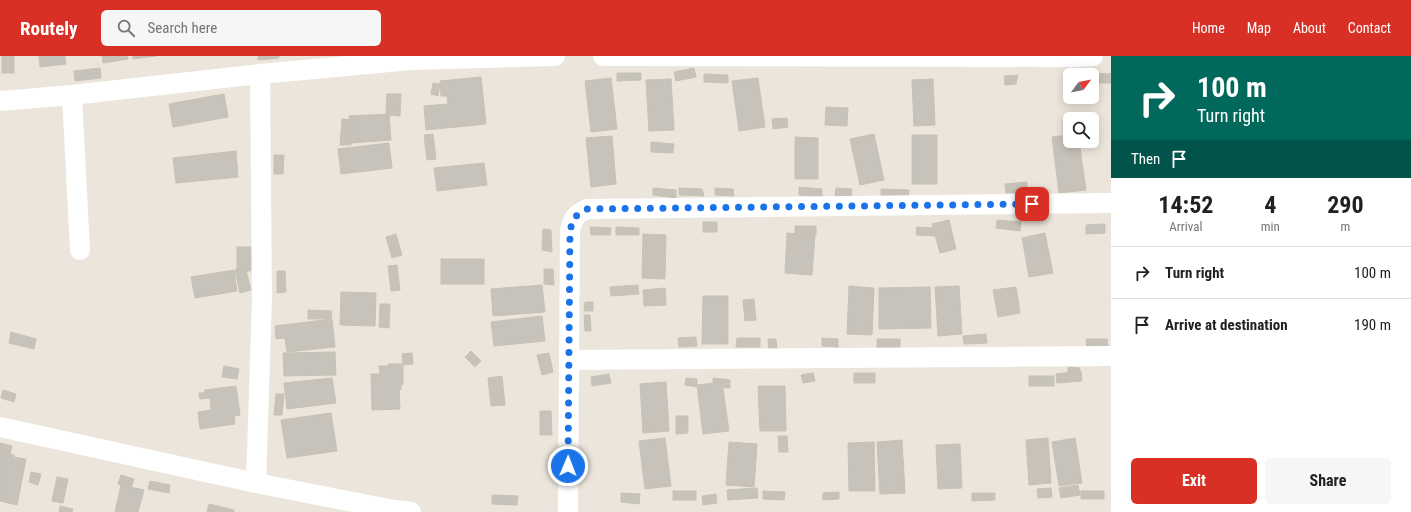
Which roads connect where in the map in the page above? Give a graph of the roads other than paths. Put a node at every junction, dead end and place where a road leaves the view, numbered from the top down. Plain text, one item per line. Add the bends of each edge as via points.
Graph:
1 (555, 56) edge
2 (604, 56) edge
3 (1093, 56) edge
4 (260, 74) junction
5 (72, 95) junction
6 (0, 101) edge
7 (1111, 203) edge
8 (80, 250) dead end
9 (1111, 356) edge
10 (569, 360) junction
11 (0, 427) edge
12 (256, 483) junction
13 (399, 511) edge
14 (568, 512) edge

1 - 4 street via 411,60
2 - 3 street
4 - 5 street
4 - 12 street via 262,298
5 - 6 street
5 - 8 street
7 - 10 street via 587,209 572,220 570,231
9 - 10 street
10 - 14 street
11 - 12 street
12 - 13 street

